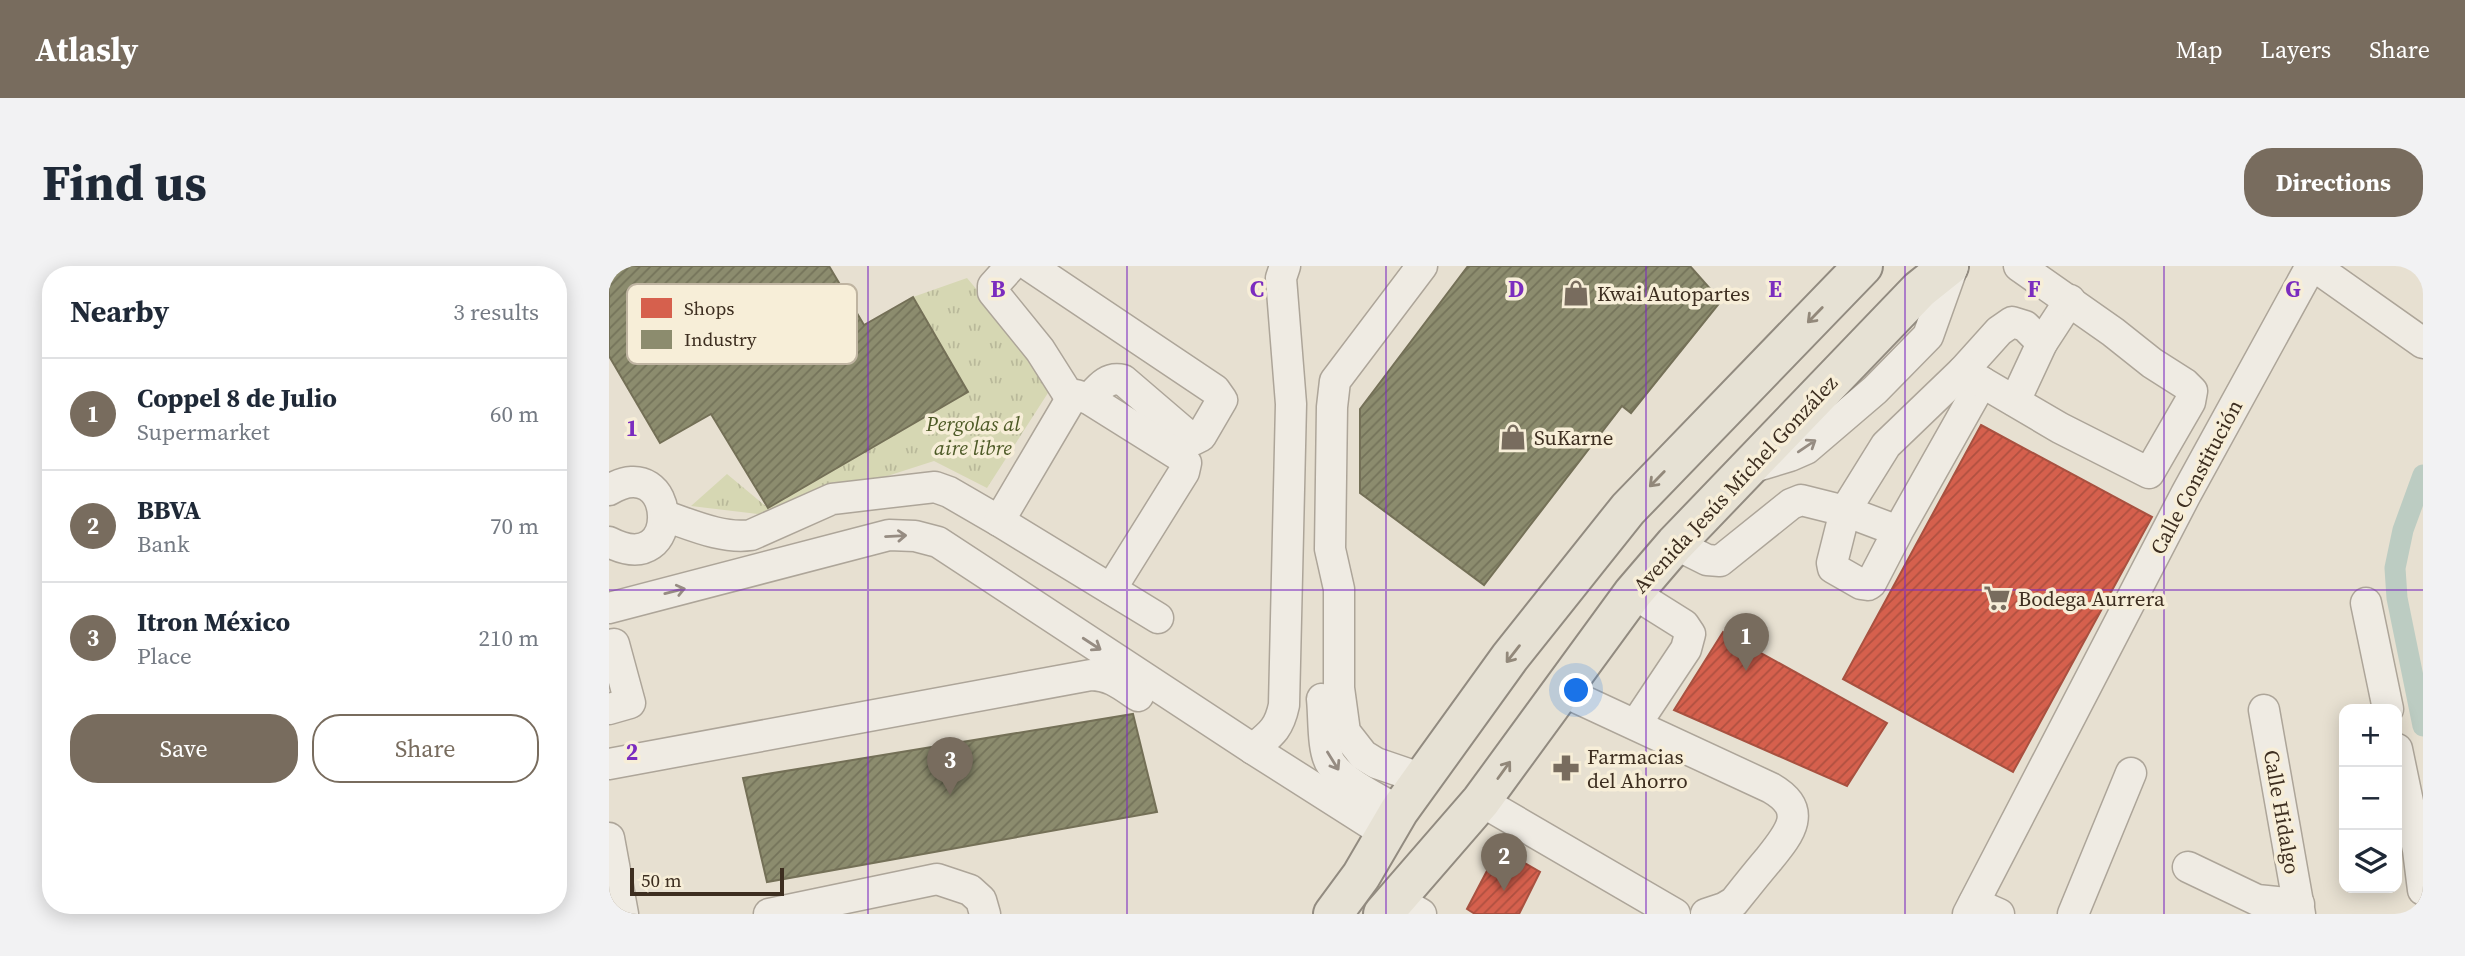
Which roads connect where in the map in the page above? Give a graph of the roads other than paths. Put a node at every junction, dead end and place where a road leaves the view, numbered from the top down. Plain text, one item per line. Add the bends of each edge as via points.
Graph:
1 (1011, 266) edge
2 (1030, 266) edge
3 (1285, 266) edge
4 (1422, 266) edge
5 (1863, 266) edge
6 (1951, 266) edge
7 (2019, 266) edge
8 (2312, 266) edge
9 (2070, 300) junction
10 (2042, 343) junction
11 (2423, 343) edge
12 (1973, 377) junction
13 (1080, 399) junction
14 (2015, 401) junction
15 (2149, 472) junction
16 (609, 490) edge
17 (2186, 494) junction
18 (1845, 511) junction
19 (665, 516) junction
20 (999, 521) junction
21 (1898, 531) junction
22 (609, 542) edge
23 (1675, 544) junction
24 (1330, 549) junction
25 (1111, 589) junction
26 (1633, 593) junction
27 (2365, 603) dead end
28 (609, 608) edge
29 (1157, 618) dead end
30 (614, 644) dead end
31 (1562, 691) junction
32 (2387, 704) edge
33 (609, 709) edge
34 (2264, 710) dead end
35 (1636, 724) junction
36 (1253, 749) junction
37 (609, 764) edge
38 (2401, 767) edge
39 (2131, 773) dead end
40 (1423, 779) junction
41 (1481, 801) junction
42 (1381, 827) junction
43 (609, 838) edge
44 (2188, 867) dead end
45 (2423, 890) edge
46 (2299, 909) edge
47 (1980, 910) edge
48 (1405, 913) edge
49 (624, 914) edge
50 (769, 914) edge
51 (985, 914) edge
52 (1305, 914) edge
53 (1333, 914) edge
54 (1675, 914) edge
55 (1706, 914) edge
56 (2073, 914) edge

1 - 13 street via 993,292
2 - 13 street via 1215,390 1222,400 1201,436 1193,440 1123,380 1109,379
3 - 36 street via 1281,278 1291,404 1284,705 1274,732
4 - 24 street via 1335,381
5 -> 40 main road via 1628,509 1510,657
23 -> 6 main road, Avenida Jesús Michel González via 1919,290
7 - 9 street
8 - 11 street
8 - 17 street, Calle Constitución
9 - 10 street
9 - 15 street via 2192,391
10 - 12 street via 2025,326 2012,322 1999,331
10 - 14 street
12 - 14 street
12 - 18 street via 1886,445
12 - 21 street
13 - 20 street
13 - 25 street via 1186,463
14 - 15 street
15 - 17 street
16 - 19 street via 627,483 643,485 661,500
17 - 47 street, Calle Constitución
18 - 21 street
18 - 21 street via 1833,565 1861,584 1871,583
18 - 23 street via 1801,500 1791,504 1720,561 1707,560
19 - 20 street via 740,537 832,499 928,486 949,492
19 - 22 street via 661,531 642,549 623,550
20 - 25 street
23 - 26 main road, Avenida Jesús Michel González
24 - 40 street via 1339,589 1339,688 1345,732 1363,755 1376,763
24 -> 42 street via 1322,586 1321,681 1327,752 1331,764
25 - 29 street
26 - 31 main road, Avenida Jesús Michel González
26 - 35 street via 1684,625 1690,634 1686,649
27 - 32 street
28 -> 36 street via 889,535 915,536 938,542
30 - 33 street via 630,703
31 - 35 street
41 -> 31 main road, Avenida Jesús Michel González
34 - 46 street, Calle Hidalgo
35 - 55 street via 1771,788 1788,800 1794,815 1786,838 1734,901
36 - 42 street
37 - 42 street via 1102,676
38 - 45 street
39 - 56 street
40 - 42 main road
41 - 48 main road, Avenida Jesús Michel González via 1446,843
41 - 54 street
42 - 52 main road via 1344,863
42 - 53 main road via 1361,876
43 - 49 street
44 - 46 street via 2257,900
50 - 51 street via 937,879 970,890 981,900

